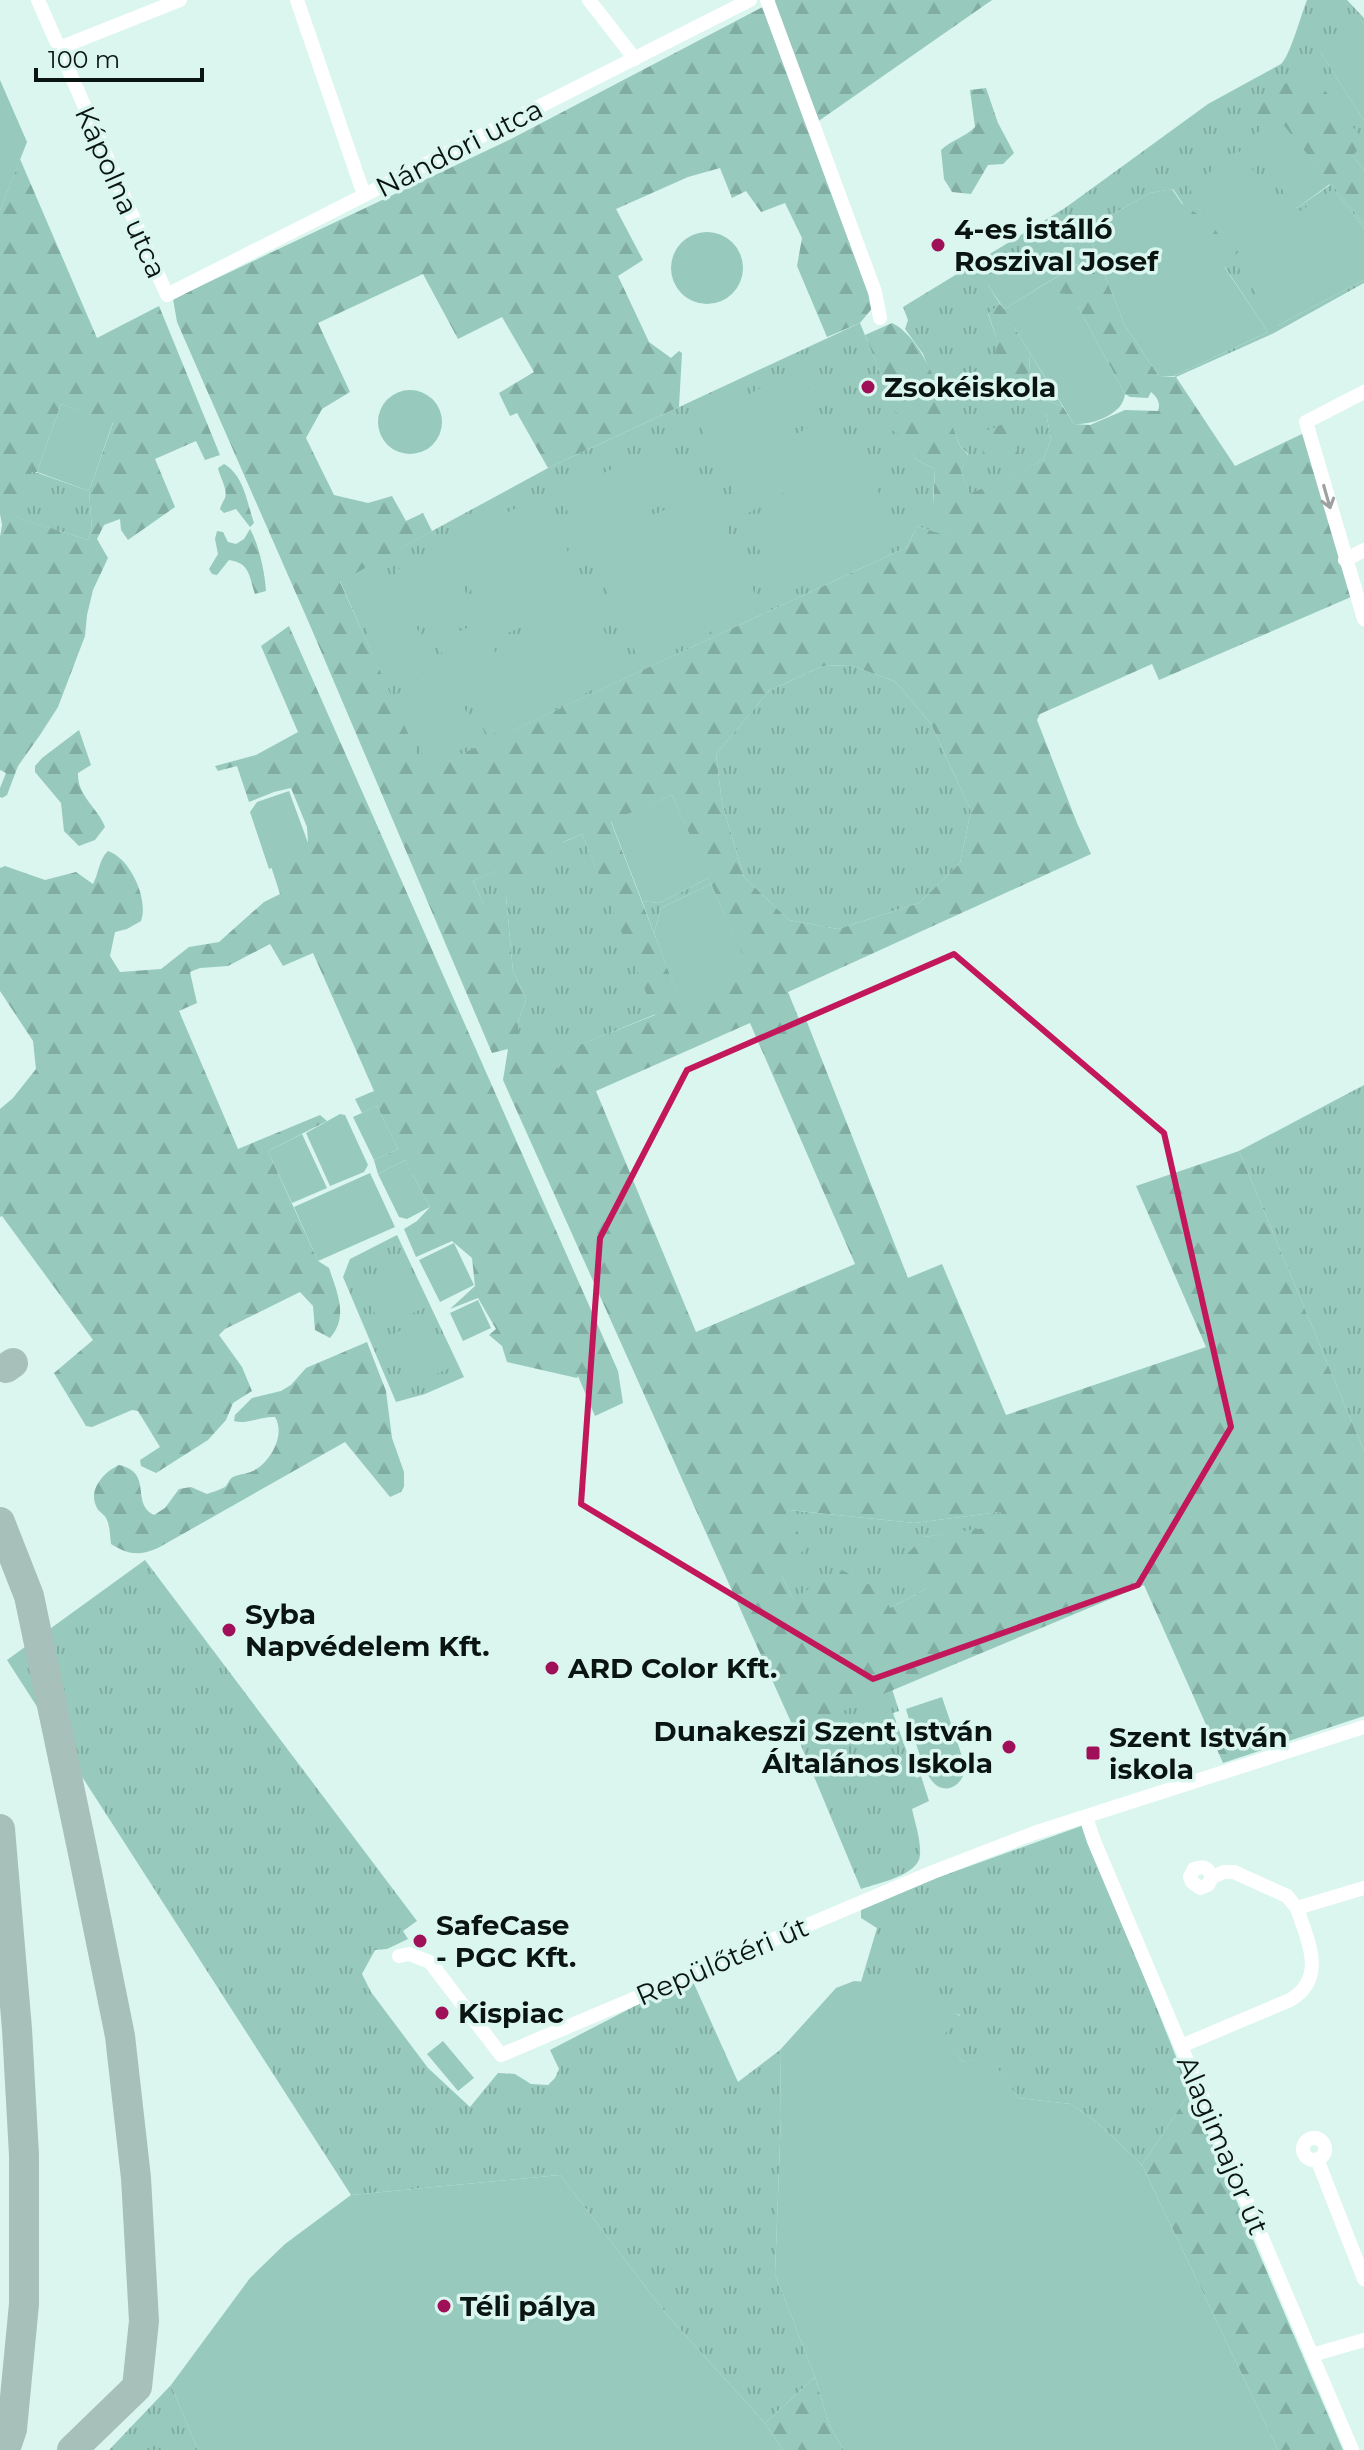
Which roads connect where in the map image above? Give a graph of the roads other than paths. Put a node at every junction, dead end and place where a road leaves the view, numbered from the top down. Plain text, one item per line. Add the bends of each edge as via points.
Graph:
1 (38, 0) edge
2 (180, 0) edge
3 (297, 0) edge
4 (589, 0) edge
5 (750, 0) edge
6 (767, 0) edge
7 (59, 48) junction
8 (635, 59) junction
9 (364, 195) junction
10 (167, 295) joint
11 (880, 318) dead end
12 (1364, 392) edge
13 (1364, 550) edge
14 (1345, 560) junction
15 (1364, 619) edge
16 (1364, 1727) edge
17 (1112, 1808) junction
18 (1086, 1817) junction
19 (1094, 1841) junction
20 (1212, 1877) dead end
21 (1364, 1888) edge
22 (1297, 1908) junction
23 (399, 1956) dead end
24 (1181, 2046) junction
25 (1317, 2159) dead end
26 (1364, 2279) edge
27 (1364, 2340) edge
28 (1312, 2355) junction
29 (1352, 2450) edge

1 - 7 street, Kápolna utca
2 - 7 street
3 - 9 street
4 - 8 street
5 - 8 street, Nándori utca
6 - 11 street
7 - 10 street, Kápolna utca
8 - 9 street, Nándori utca
9 - 10 street, Nándori utca
12 -> 14 street via 1306,422
13 - 14 street
14 - 15 street
16 - 17 street, Repülőtéri út
17 - 18 street, Repülőtéri út
17 - 19 street via 1100,1819
18 - 19 street
18 - 23 street, Repülőtéri út via 933,1872 501,2055 430,1962
19 - 24 street, Alagimajor út
20 - 22 street via 1234,1872 1287,1896
21 - 22 street
22 - 24 street via 1313,1966 1307,1986 1290,2000
24 - 28 street, Alagimajor út
25 - 26 street
27 - 28 street
28 - 29 street, Alagimajor út

